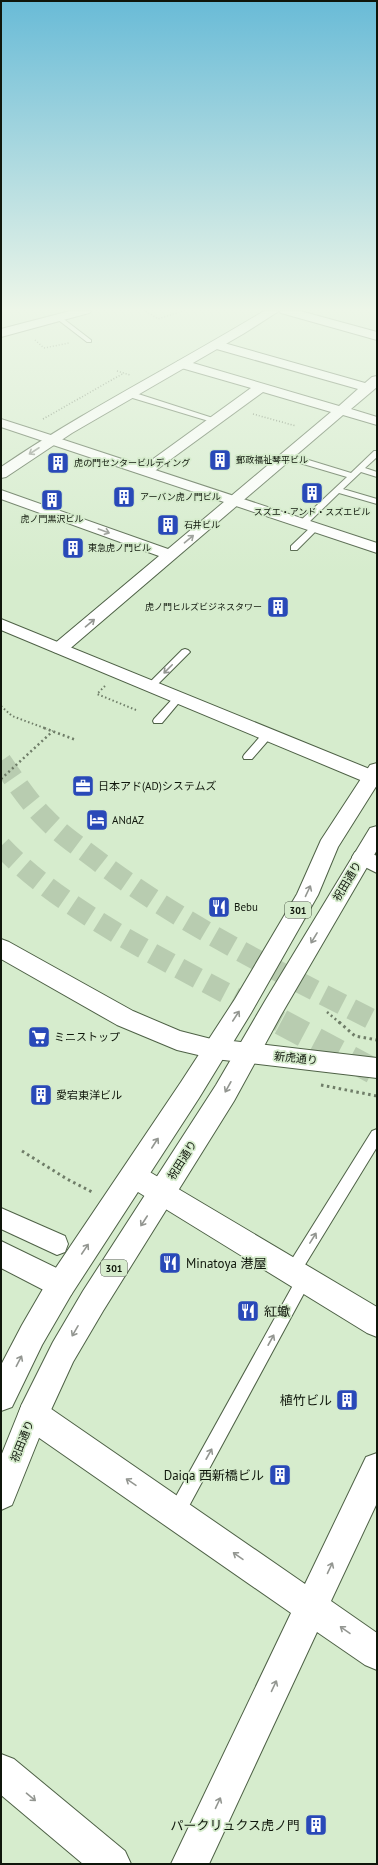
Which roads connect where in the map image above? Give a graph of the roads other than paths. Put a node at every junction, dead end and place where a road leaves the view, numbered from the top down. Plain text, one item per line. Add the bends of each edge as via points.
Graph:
1 (94, 398) edge
2 (122, 398) edge
3 (142, 398) edge
4 (246, 398) edge
5 (299, 398) edge
6 (355, 398) edge
7 (341, 410) junction
8 (215, 420) junction
9 (377, 421) edge
10 (1, 423) edge
11 (36, 435) junction
12 (52, 440) junction
13 (20, 444) dead end
14 (377, 452) edge
15 (286, 456) junction
16 (359, 469) junction
17 (147, 470) junction
18 (1, 474) edge
19 (377, 475) edge
20 (352, 476) junction
21 (338, 490) junction
22 (1, 494) edge
23 (235, 500) junction
24 (377, 502) edge
25 (309, 525) junction
26 (294, 548) dead end
27 (377, 548) edge
28 (171, 555) junction
29 (1, 624) edge
30 (60, 648) junction
31 (185, 652) dead end
32 (151, 686) junction
33 (179, 697) junction
34 (158, 721) dead end
35 (268, 734) junction
36 (248, 757) dead end
37 (375, 776) edge
38 (377, 833) edge
39 (369, 861) edge
40 (2, 949) edge
41 (214, 1049) junction
42 (247, 1053) junction
43 (377, 1068) edge
44 (377, 1135) edge
45 (134, 1176) junction
46 (162, 1193) junction
47 (1, 1218) edge
48 (56, 1244) dead end
49 (1, 1254) edge
50 (298, 1275) junction
51 (61, 1285) junction
52 (377, 1323) edge
53 (1, 1396) edge
54 (33, 1415) junction
55 (377, 1468) edge
56 (1, 1494) edge
57 (176, 1513) junction
58 (311, 1607) junction
59 (377, 1653) edge
60 (1, 1772) edge
61 (112, 1864) edge
62 (190, 1864) edge

1 - 11 main road
2 - 12 main road
3 - 8 lane
4 - 8 main road
5 - 7 main road
6 - 7 main road
7 - 9 main road
7 - 15 main road
8 - 17 main road
10 - 11 main road
11 - 12 main road
11 - 13 main road
12 - 17 main road
12 -> 18 main road
14 - 16 lane
15 - 20 lane
15 - 23 main road
16 - 19 lane
16 - 20 lane
17 - 23 main road
20 - 21 lane
21 - 24 lane
21 - 25 lane
22 -> 28 main road
23 - 25 main road
28 -> 23 main road
25 - 26 lane
25 - 27 main road
30 -> 28 main road
29 - 30 main road
30 - 32 main road
31 -> 32 lane
32 - 33 main road
33 - 34 lane
33 - 35 main road
35 - 36 lane
35 - 37 main road
41 -> 37 main road, 301 via 243,1006 307,895 328,845
38 - 39 main road, 祝田通り / 301
39 -> 42 main road, 祝田通り / 301
40 - 41 main road, 新虎通り via 125,1018 177,1040
41 - 42 main road, 新虎通り
45 -> 41 main road, 301
42 - 43 main road, 新虎通り
42 -> 46 main road, 祝田通り / 301
50 -> 44 lane
45 - 46 main road
51 -> 45 main road, 301
46 - 50 main road
46 -> 54 main road, 祝田通り / 301 via 63,1352
47 - 48 street
49 - 51 main road
50 - 52 main road
57 -> 50 lane
53 -> 51 main road, 301
54 - 56 main road, 祝田通り / 301
57 -> 54 main road
58 -> 55 main road
58 -> 57 main road
59 -> 58 main road
62 -> 58 main road
60 -> 61 main road

